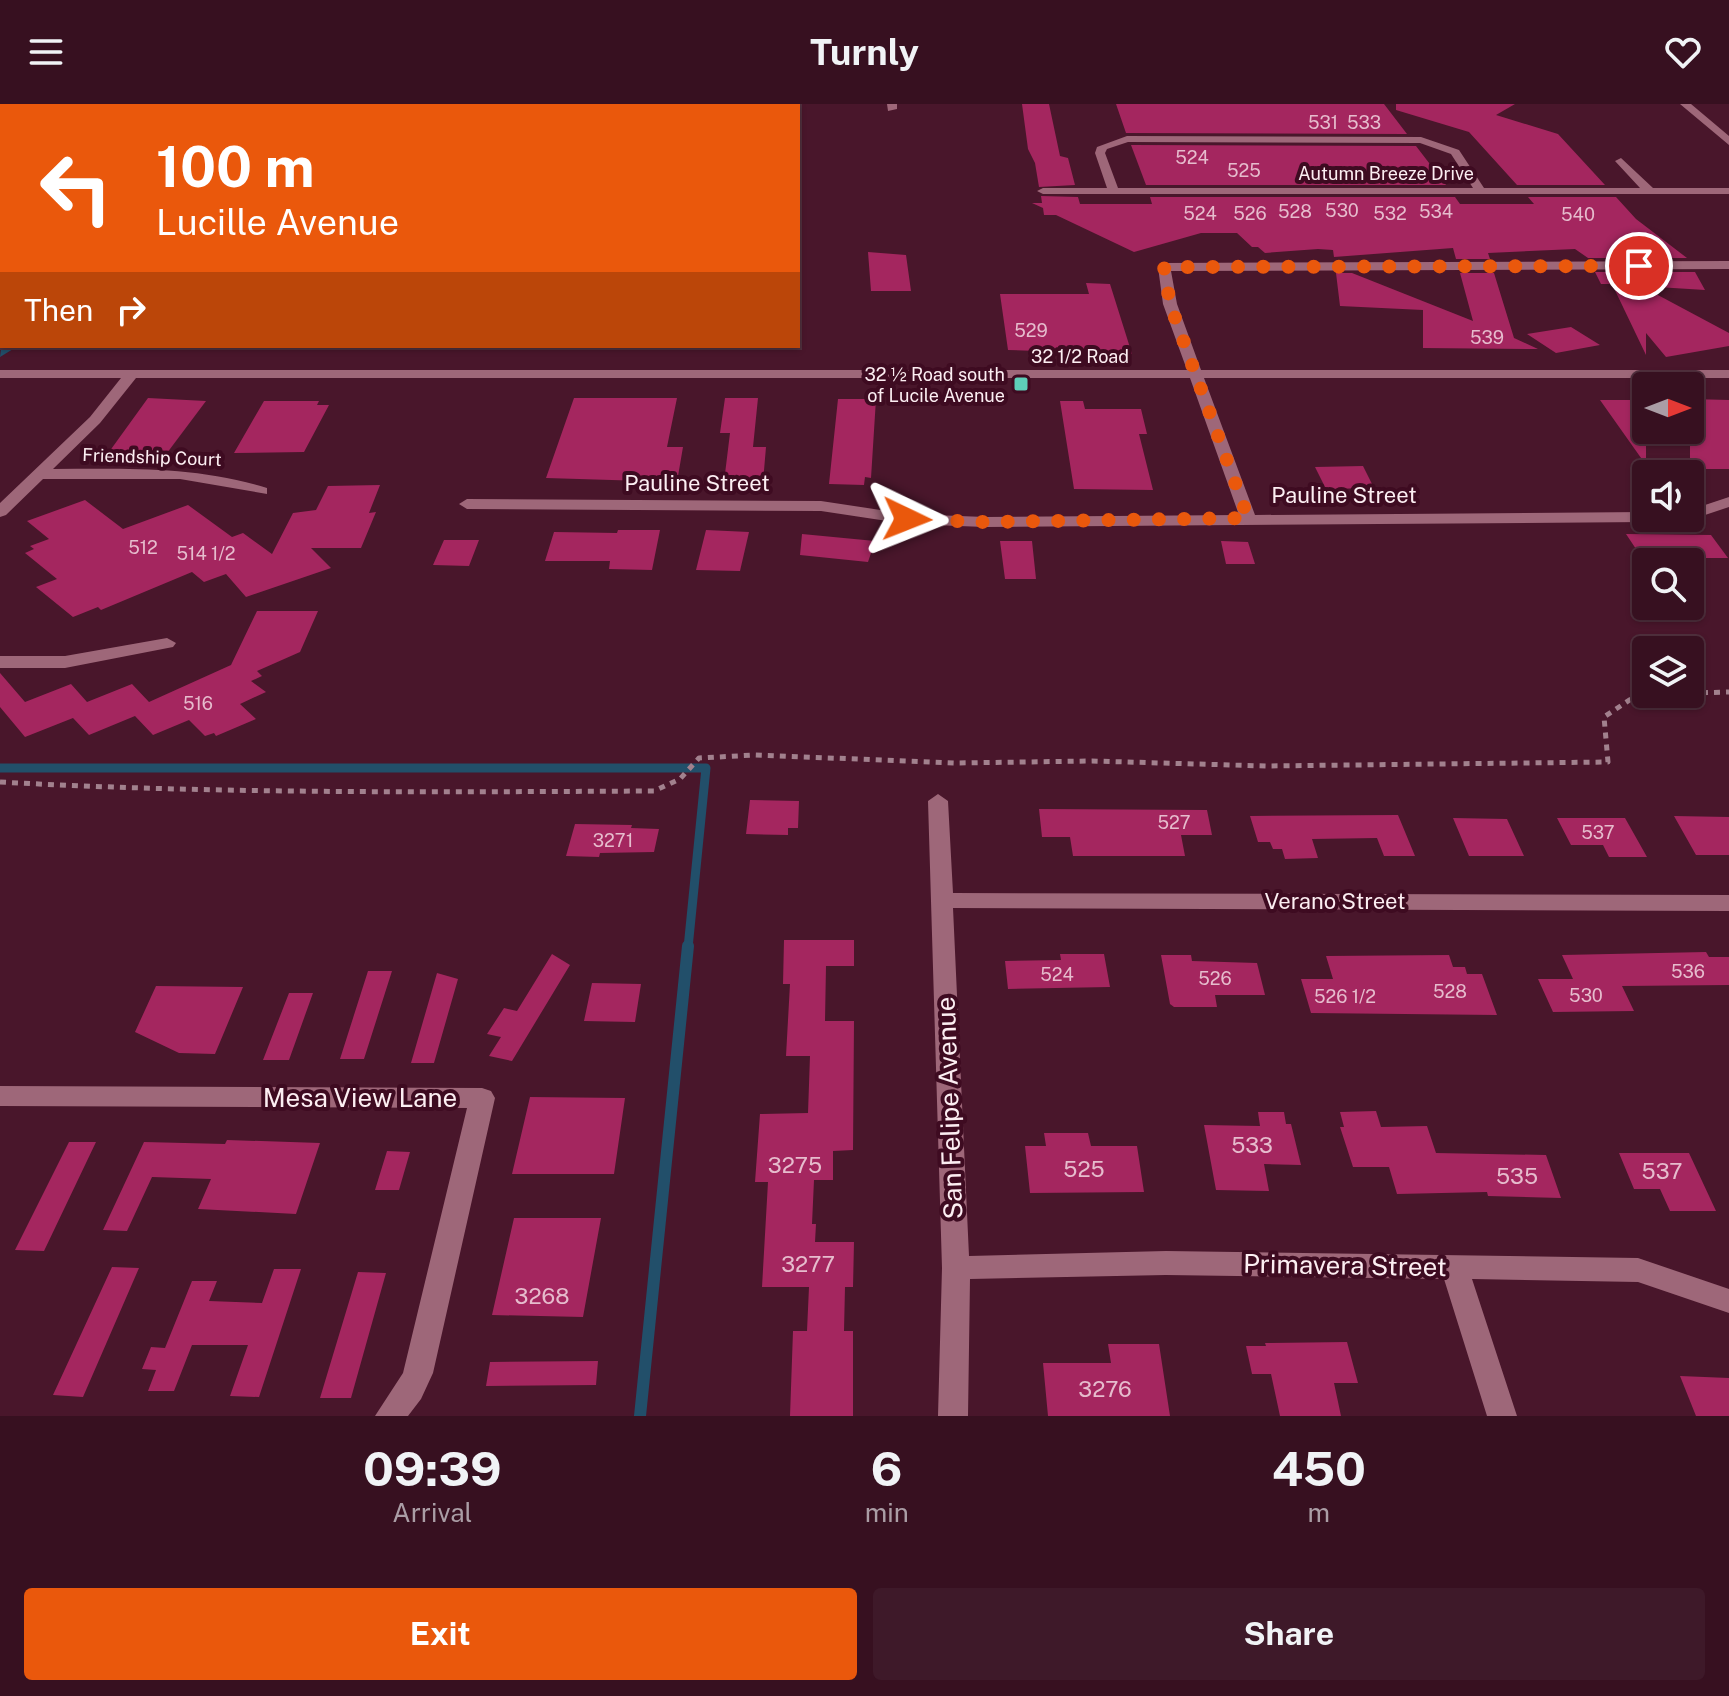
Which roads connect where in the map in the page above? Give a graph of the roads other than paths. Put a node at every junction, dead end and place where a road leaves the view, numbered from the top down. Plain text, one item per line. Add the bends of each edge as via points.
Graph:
1 (1685, 104) edge
2 (1729, 142) edge
3 (1621, 161) dead end
4 (1043, 191) dead end
5 (1114, 191) junction
6 (1481, 191) junction
7 (1650, 191) junction
8 (1729, 191) edge
9 (1729, 265) edge
10 (133, 373) junction
11 (1196, 373) junction
12 (0, 374) edge
13 (1729, 374) edge
14 (39, 474) junction
15 (261, 491) dead end
16 (1729, 502) edge
17 (467, 504) dead end
18 (1704, 510) edge
19 (0, 512) edge
20 (1632, 517) edge
21 (1248, 518) junction
22 (167, 643) dead end
23 (0, 662) edge
24 (938, 801) dead end
25 (941, 900) junction
26 (1729, 903) edge
27 (0, 1096) edge
28 (1454, 1267) junction
29 (956, 1268) junction
30 (1729, 1301) edge
31 (390, 1416) edge
32 (953, 1416) edge
33 (1502, 1416) edge

1 - 2 street
3 - 7 street
4 - 5 street, Autumn Breeze Drive
5 - 6 street, Autumn Breeze Drive
5 - 6 street via 1102,147 1127,139 1213,138 1421,140 1455,152
6 - 7 street, Autumn Breeze Drive
7 - 8 street, Autumn Breeze Drive
9 - 11 street via 1164,267 1170,304
10 - 11 street, 32 1/2 Road
10 - 12 street, 32 1/2 Road
10 - 14 street via 95,420
11 - 13 street, 32 1/2 Road
11 - 21 street
14 - 15 street, Friendship Court via 206,476
14 - 19 street
16 - 18 street
17 - 21 street, Pauline Street via 821,506 907,519 985,522
20 - 21 street, Pauline Street
22 - 23 street via 65,662
24 - 25 street, San Felipe Avenue
25 - 26 street, Verano Street
25 - 29 street, San Felipe Avenue
27 - 31 street, Mesa View Lane via 482,1098 418,1373
28 - 29 street, Primavera Street via 1166,1263
28 - 30 street, Primavera Street via 1638,1270
28 - 33 street
29 - 32 street, San Felipe Avenue

